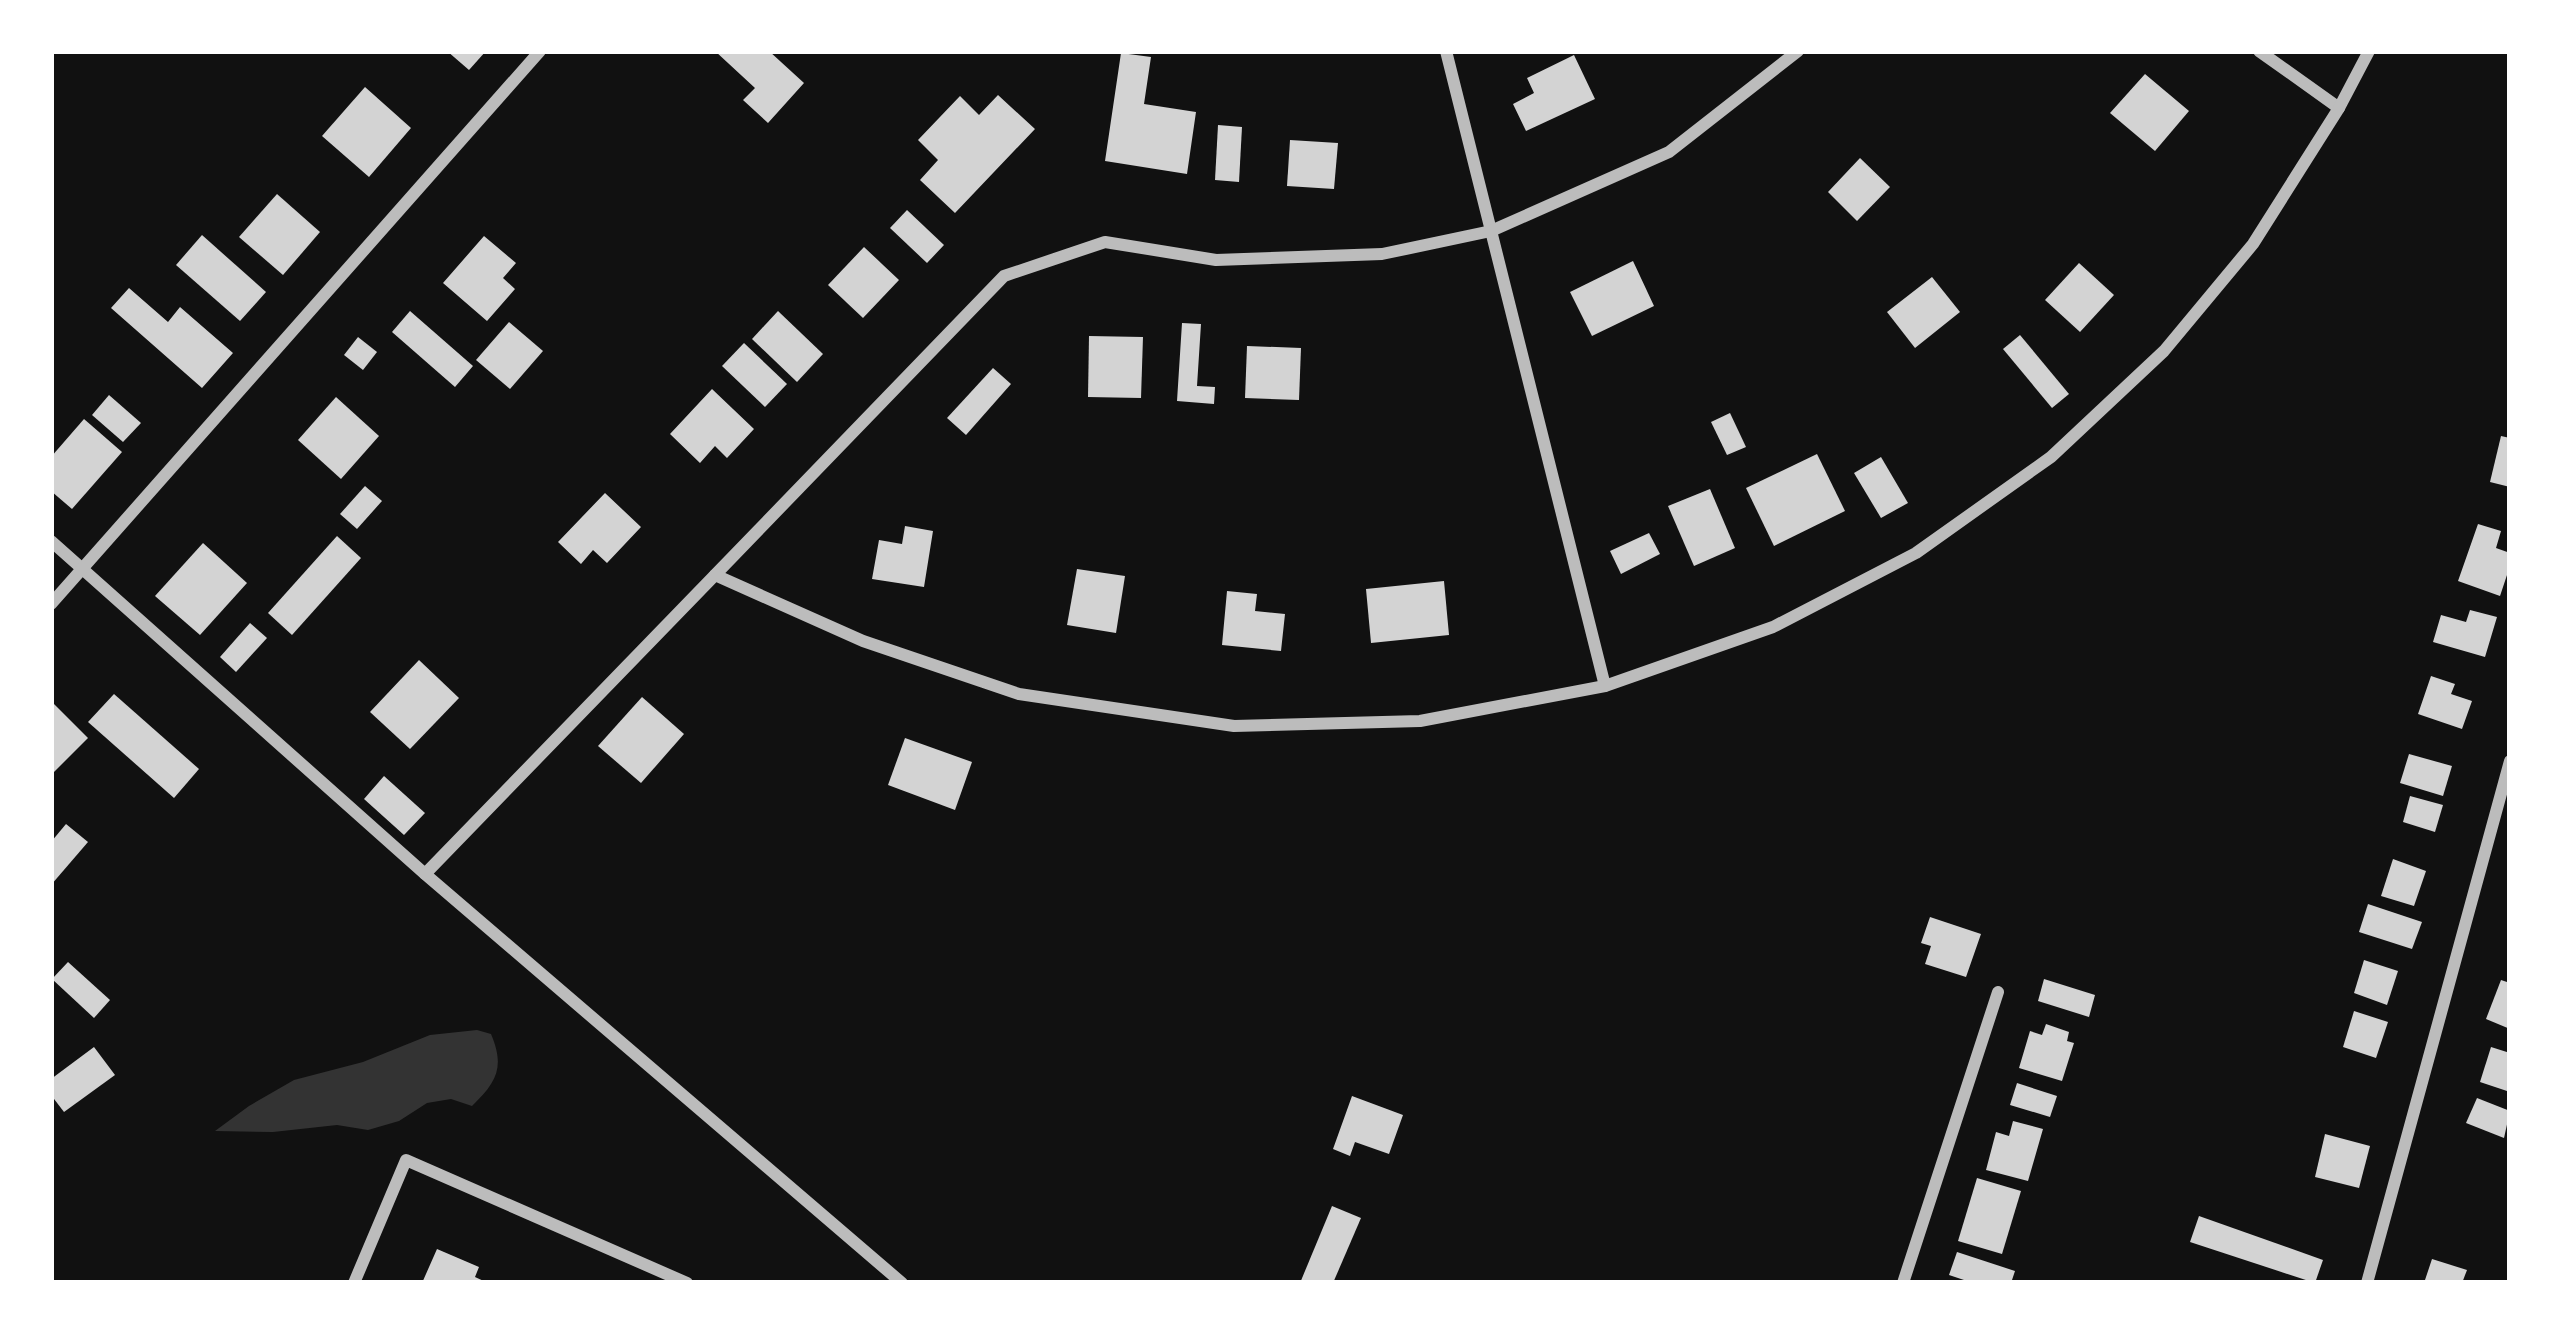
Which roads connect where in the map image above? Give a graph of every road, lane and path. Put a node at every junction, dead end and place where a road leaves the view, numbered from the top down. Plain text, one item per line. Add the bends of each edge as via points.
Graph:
1 (540, 51) edge
2 (1446, 51) edge
3 (1798, 51) edge
4 (2259, 51) edge
5 (2369, 51) edge
6 (2339, 108) junction
7 (1491, 231) junction
8 (51, 541) edge
9 (82, 569) junction
10 (715, 575) junction
11 (51, 604) edge
12 (1605, 686) junction
13 (2510, 761) edge
14 (425, 874) junction
15 (1998, 992) dead end
16 (354, 1283) edge
17 (687, 1283) edge
18 (902, 1283) edge
19 (1903, 1283) edge
20 (2367, 1283) edge

1 - 9 street
2 - 7 street
3 - 7 street via 1669,152
4 - 6 street
5 - 6 street
6 - 12 street via 2253,244 2164,351 2051,457 1916,553 1794,617
7 - 10 street via 1382,254 1216,260 1105,242 1004,276
7 - 12 street
8 - 9 street
9 - 11 street
9 - 14 street
10 - 12 street via 863,641 1018,694 1234,726 1420,721
10 - 14 street
13 - 20 street
14 - 18 street
15 - 19 street
16 - 17 street via 406,1160

